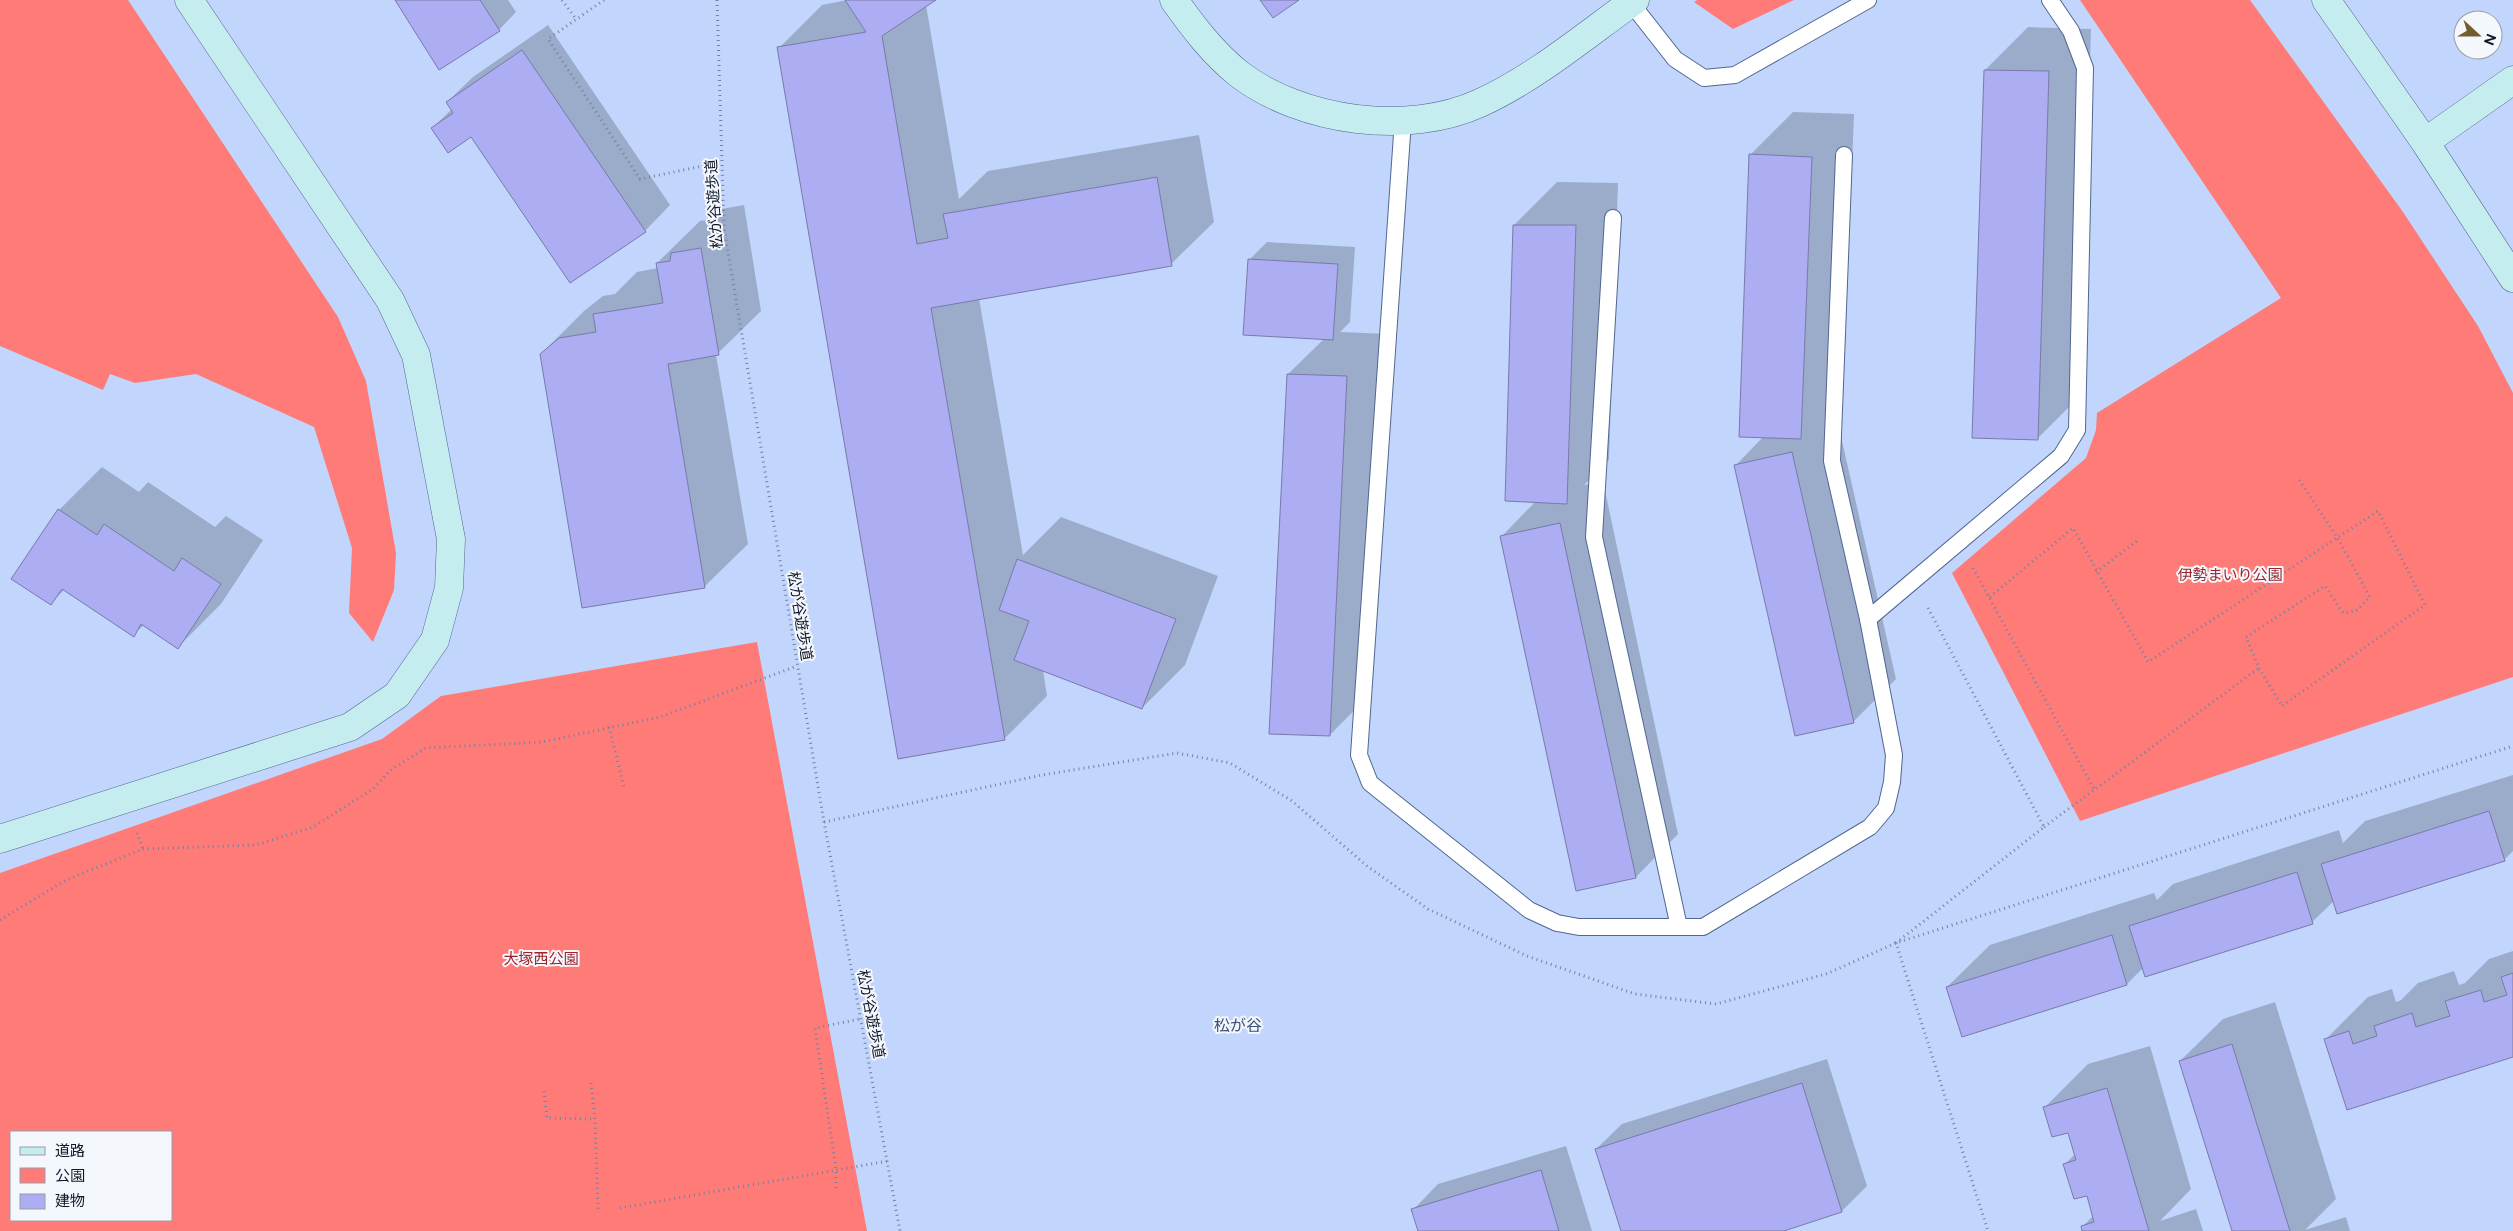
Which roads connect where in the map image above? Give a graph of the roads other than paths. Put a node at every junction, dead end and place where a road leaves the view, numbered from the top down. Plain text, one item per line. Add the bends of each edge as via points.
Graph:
1 (189, 0) edge
2 (1174, 0) edge
3 (1868, 0) edge
4 (2050, 0) edge
5 (2326, 0) edge
6 (1633, 1) edge
7 (2513, 80) edge
8 (1402, 120) junction
9 (2426, 142) junction
10 (1844, 155) dead end
11 (1613, 218) dead end
12 (2513, 278) edge
13 (1868, 619) junction
14 (0, 839) edge
15 (1679, 926) junction

1 - 14 street via 390,300 416,355 451,539 449,588 435,640 397,695 350,727
2 - 8 street via 1213,50 1240,74 1276,98 1317,113 1362,120
3 - 6 lane via 1735,75 1704,78 1675,59
4 - 13 lane via 2071,31 2085,68 2077,430 2061,456
5 - 9 street
6 - 8 street via 1512,87 1478,104 1439,115
7 - 9 street
8 - 15 lane via 1359,755 1370,783 1529,910 1557,923 1579,927
9 - 12 street
10 - 13 lane via 1832,461
11 - 15 lane via 1594,536
13 - 15 lane via 1894,754 1886,808 1870,827 1703,927

